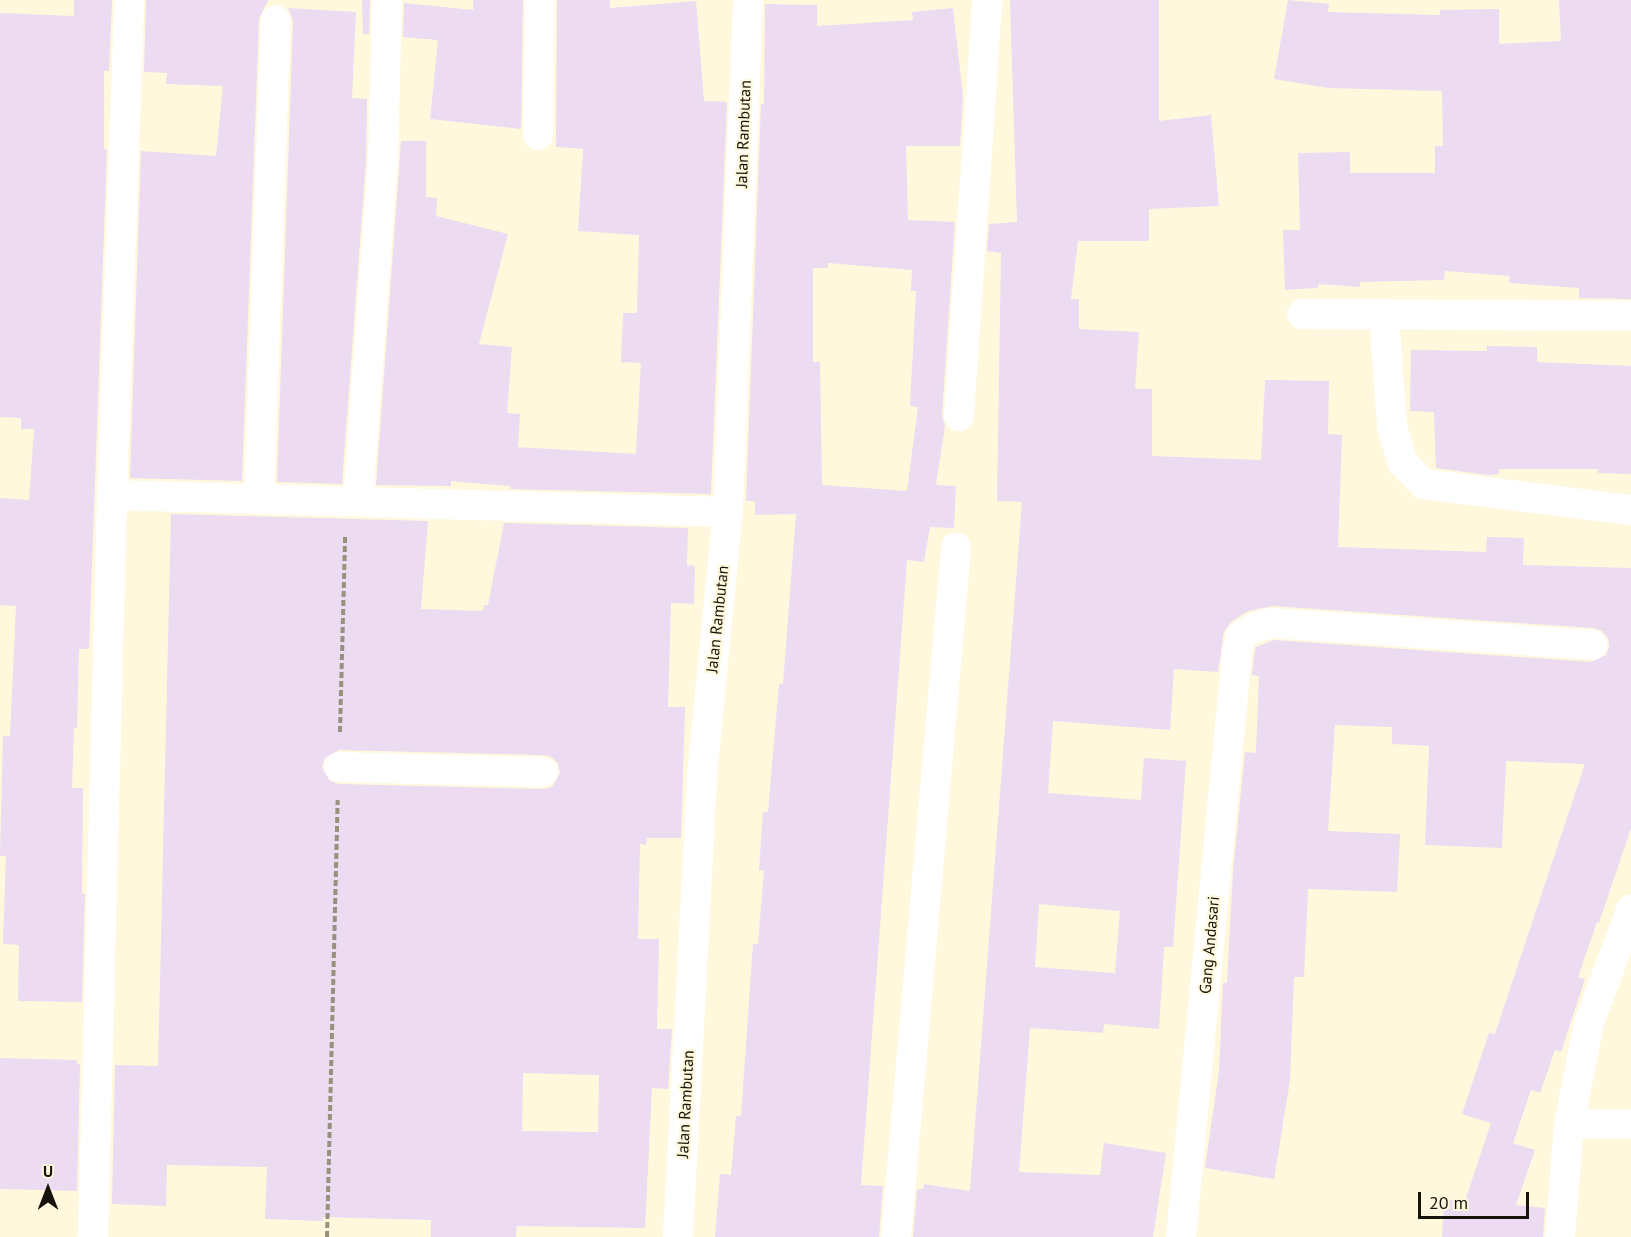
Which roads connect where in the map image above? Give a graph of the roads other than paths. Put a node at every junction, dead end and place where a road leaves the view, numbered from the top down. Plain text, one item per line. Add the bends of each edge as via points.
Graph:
1 (129, 0) edge
2 (387, 0) edge
3 (540, 0) edge
4 (748, 0) edge
5 (987, 0) edge
6 (276, 20) dead end
7 (538, 135) dead end
8 (1302, 314) dead end
9 (1384, 314) junction
10 (1631, 316) edge
11 (959, 416) dead end
12 (112, 495) junction
13 (259, 498) junction
14 (352, 501) junction
15 (1631, 510) edge
16 (728, 512) junction
17 (956, 548) dead end
18 (1592, 645) dead end
19 (339, 767) road end
20 (543, 772) dead end
21 (1629, 920) edge
22 (1569, 1124) junction
23 (1631, 1124) edge
24 (93, 1237) edge
25 (678, 1237) edge
26 (896, 1237) edge
27 (1181, 1237) edge
28 (1560, 1237) edge

1 - 12 street
2 - 14 street via 383,162
3 - 7 street
4 - 16 street, Jalan Rambutan
5 - 11 street
6 - 13 street
8 - 9 street
9 - 10 street
9 - 15 street via 1392,425 1402,462 1424,484
12 - 13 street
12 - 24 street
13 - 14 street
14 - 16 street
16 - 25 street, Jalan Rambutan via 702,776
17 - 26 street
18 - 27 street, Gang Andasari via 1272,623 1241,636
19 - 20 street
21 - 22 street via 1589,1023
22 - 23 street
22 - 28 street

